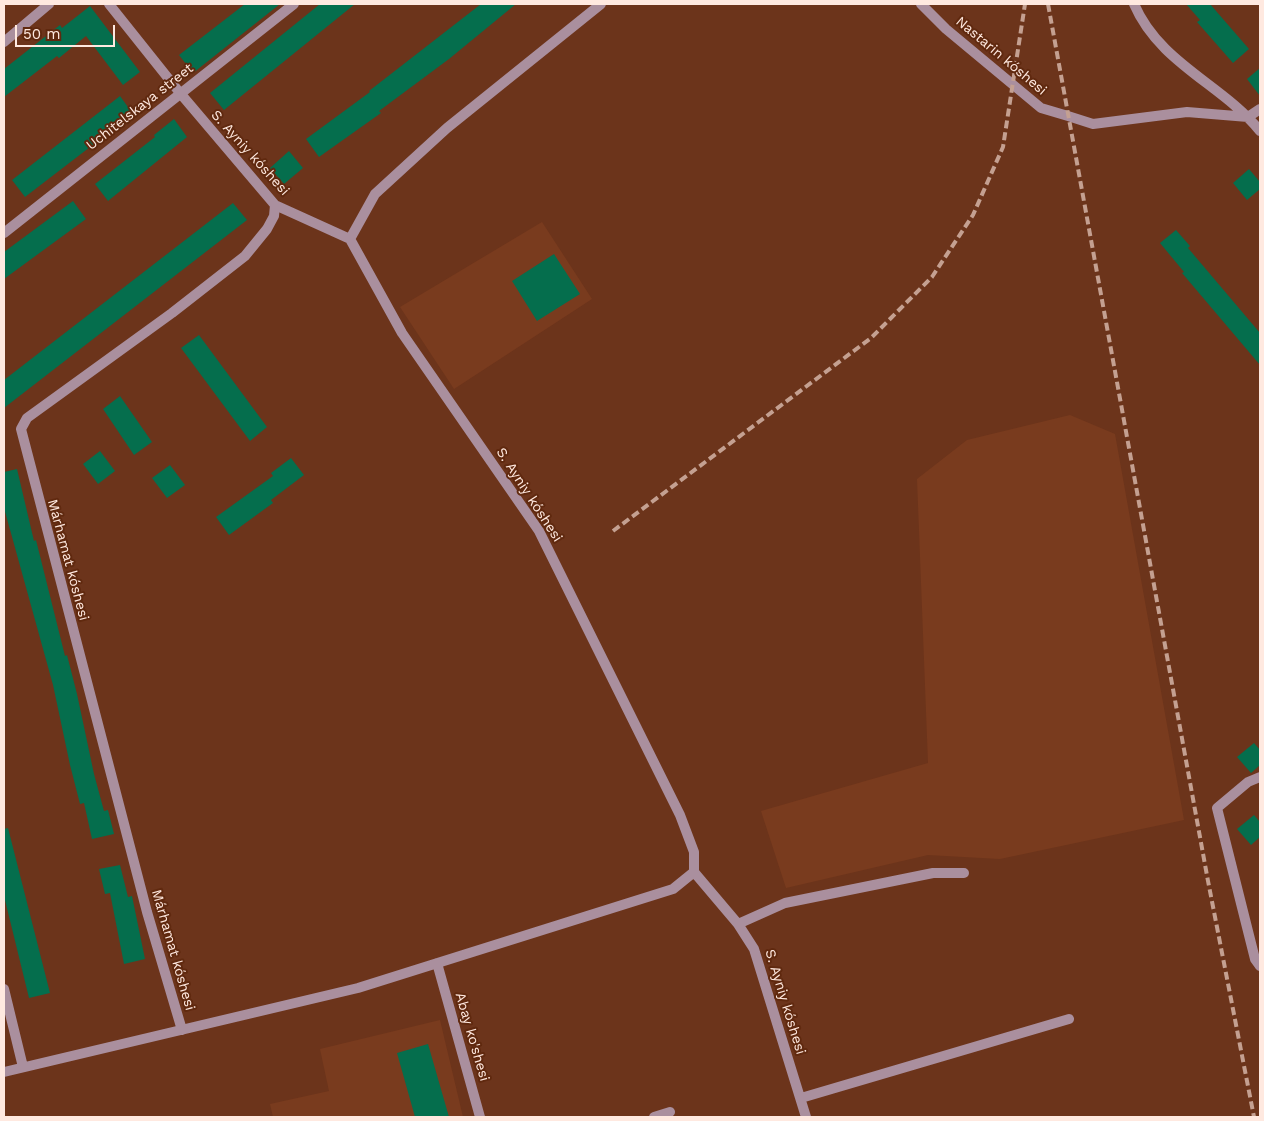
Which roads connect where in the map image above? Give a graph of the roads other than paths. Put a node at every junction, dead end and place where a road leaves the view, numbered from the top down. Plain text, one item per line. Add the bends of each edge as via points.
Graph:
1 (49, 4) edge
2 (108, 4) edge
3 (294, 4) edge
4 (601, 4) edge
5 (921, 4) edge
6 (1134, 4) edge
7 (4, 42) edge
8 (180, 93) junction
9 (1260, 109) edge
10 (1248, 117) junction
11 (1260, 131) edge
12 (275, 205) junction
13 (4, 233) edge
14 (350, 239) junction
15 (1260, 777) edge
16 (694, 872) junction
17 (964, 873) dead end
18 (738, 924) junction
19 (1258, 960) edge
20 (437, 963) junction
21 (4, 989) edge
22 (1069, 1019) dead end
23 (182, 1030) junction
24 (23, 1067) junction
25 (4, 1072) edge
26 (801, 1098) junction
27 (670, 1112) dead end
28 (480, 1117) edge
29 (654, 1117) edge
30 (806, 1117) edge

1 - 7 street
2 - 8 street, S. Ayniy kóshesi
3 - 8 street, Uchitelskaya street
4 - 14 street via 447,128 375,194
5 - 10 street, Nastarin kóshesi via 946,29 1041,108 1092,124 1187,112
6 - 10 street via 1142,24 1182,66
8 - 12 street, S. Ayniy kóshesi
8 - 13 street, Uchitelskaya street
9 - 10 street
10 - 11 street
12 - 14 street, S. Ayniy kóshesi
12 - 23 street, Márhamat kóshesi via 274,216 267,229 244,256 172,314 27,418 21,429 147,912
14 - 16 street, S. Ayniy kóshesi via 402,333 539,531 680,815 694,852
15 - 19 street via 1248,782 1217,808
16 - 18 street, S. Ayniy kóshesi
16 - 20 street via 673,890
17 - 18 street via 933,873 785,903
18 - 26 street, S. Ayniy kóshesi via 754,949
20 - 23 street via 358,988
20 - 28 street, Abay ko'shesi
21 - 24 street
22 - 26 street
23 - 24 street
24 - 25 street
26 - 30 street, S. Ayniy kóshesi
27 - 29 street

